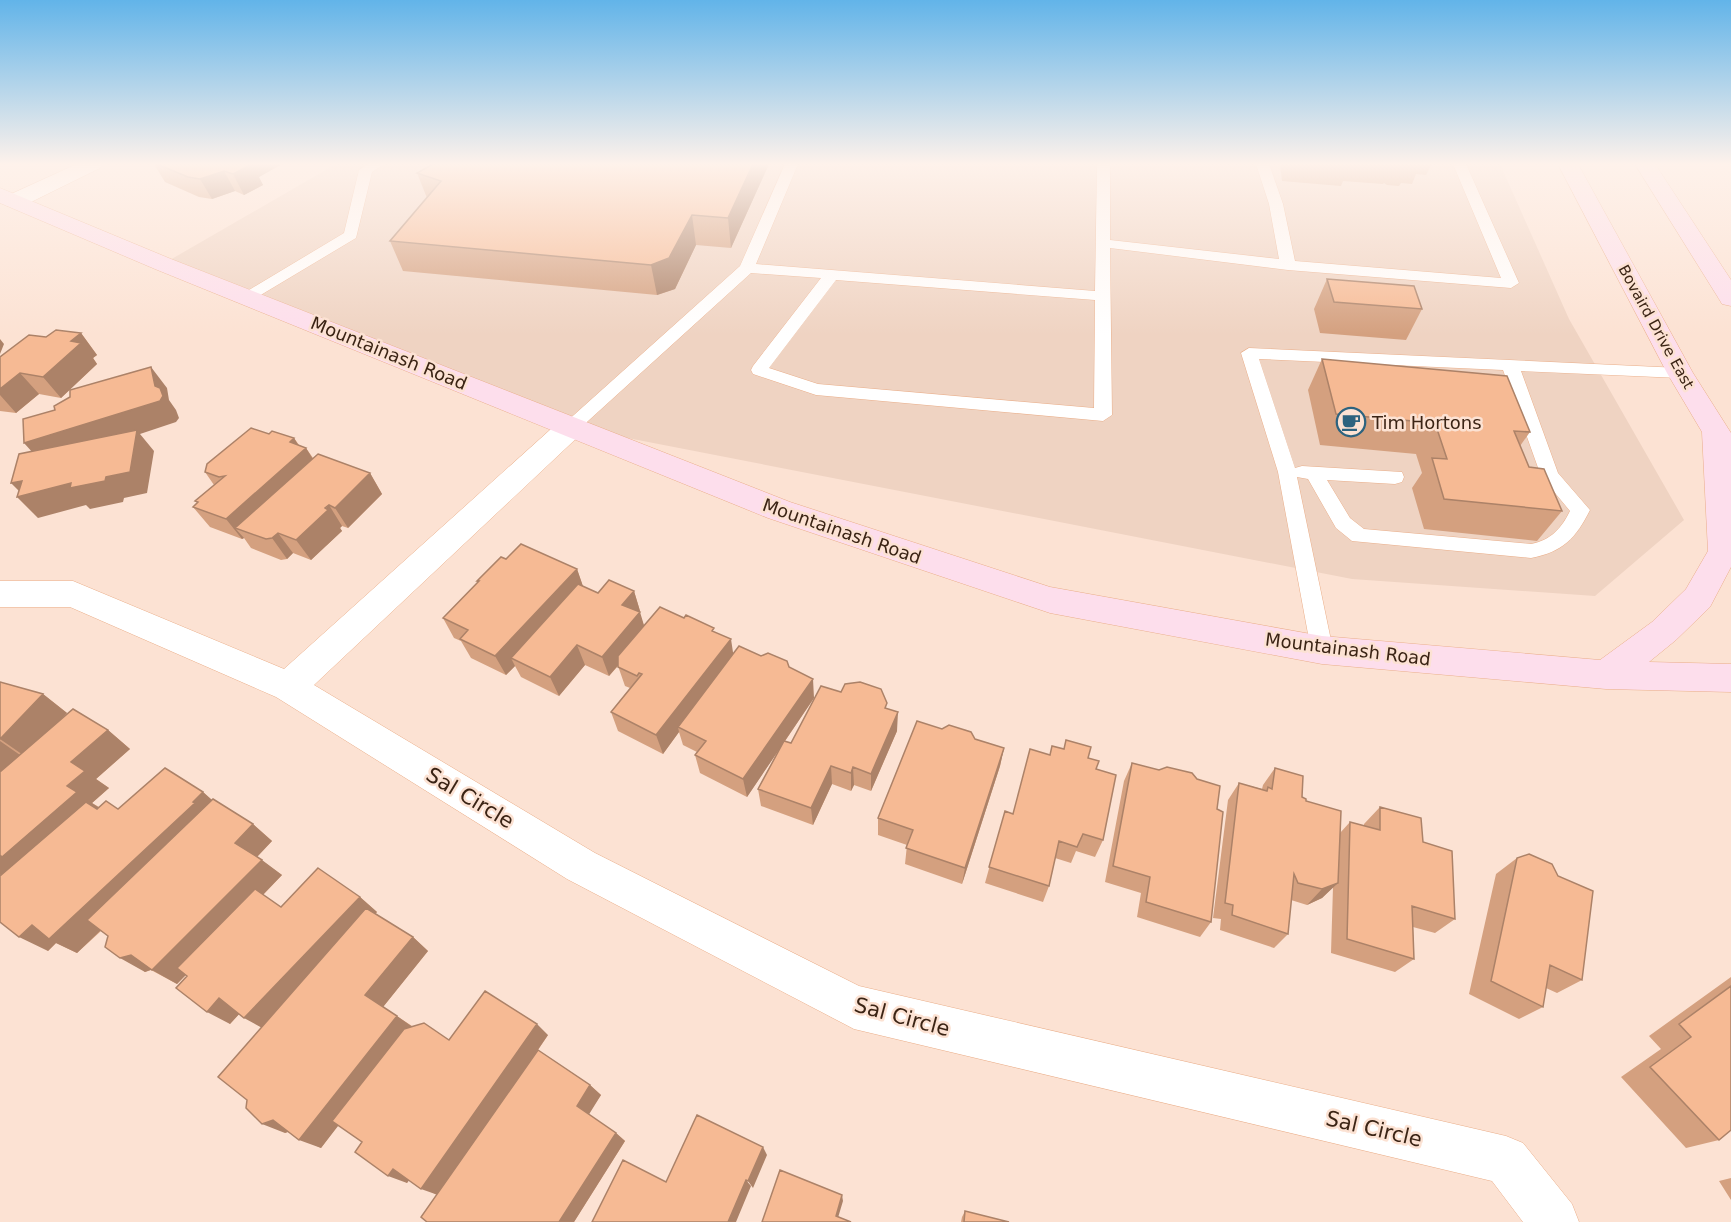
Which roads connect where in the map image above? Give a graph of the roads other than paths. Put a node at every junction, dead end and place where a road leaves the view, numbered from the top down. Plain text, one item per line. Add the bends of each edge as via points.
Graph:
1 (53, 221) edge
2 (354, 221) edge
3 (767, 221) edge
4 (1102, 221) edge
5 (1279, 221) edge
6 (1484, 221) edge
7 (1599, 221) edge
8 (1681, 221) edge
9 (1102, 243) junction
10 (1288, 265) junction
11 (747, 268) junction
12 (831, 276) junction
13 (249, 296) junction
14 (1101, 296) junction
15 (1731, 299) edge
16 (1510, 364) junction
17 (1680, 373) junction
18 (571, 427) junction
19 (1723, 444) edge
20 (1287, 472) junction
21 (1314, 473) junction
22 (1395, 477) dead end
23 (0, 594) edge
24 (1322, 650) junction
25 (1606, 675) junction
26 (1731, 678) edge
27 (288, 687) junction
28 (1554, 1222) edge

1 - 13 street, Mountainash Road
2 - 13 lane via 351,235
3 - 11 lane
4 - 9 lane
5 - 10 lane
6 - 10 lane via 1511,283
7 - 17 street, Bovaird Drive East
8 - 15 street
9 - 10 lane
9 - 14 lane
11 - 12 lane
11 - 18 lane
12 - 14 lane
12 - 14 lane via 759,370 816,389 1103,415
13 - 18 street, Mountainash Road
16 - 17 lane
16 - 20 lane via 1249,353
16 - 21 lane via 1551,476 1580,510 1570,531 1550,548 1531,551 1359,536 1343,523
17 - 19 street, Bovaird Drive East
18 - 24 street, Mountainash Road via 779,510 1005,587 1050,600
18 - 27 street
19 - 25 street via 1724,551 1698,598 1664,631
20 - 21 lane
20 - 24 lane
21 - 22 lane
23 - 27 street, Sal Circle via 73,594
24 - 25 street, Mountainash Road
25 - 26 street, Mountainash Road
27 - 28 street, Sal Circle via 580,866 855,1008 1506,1160

